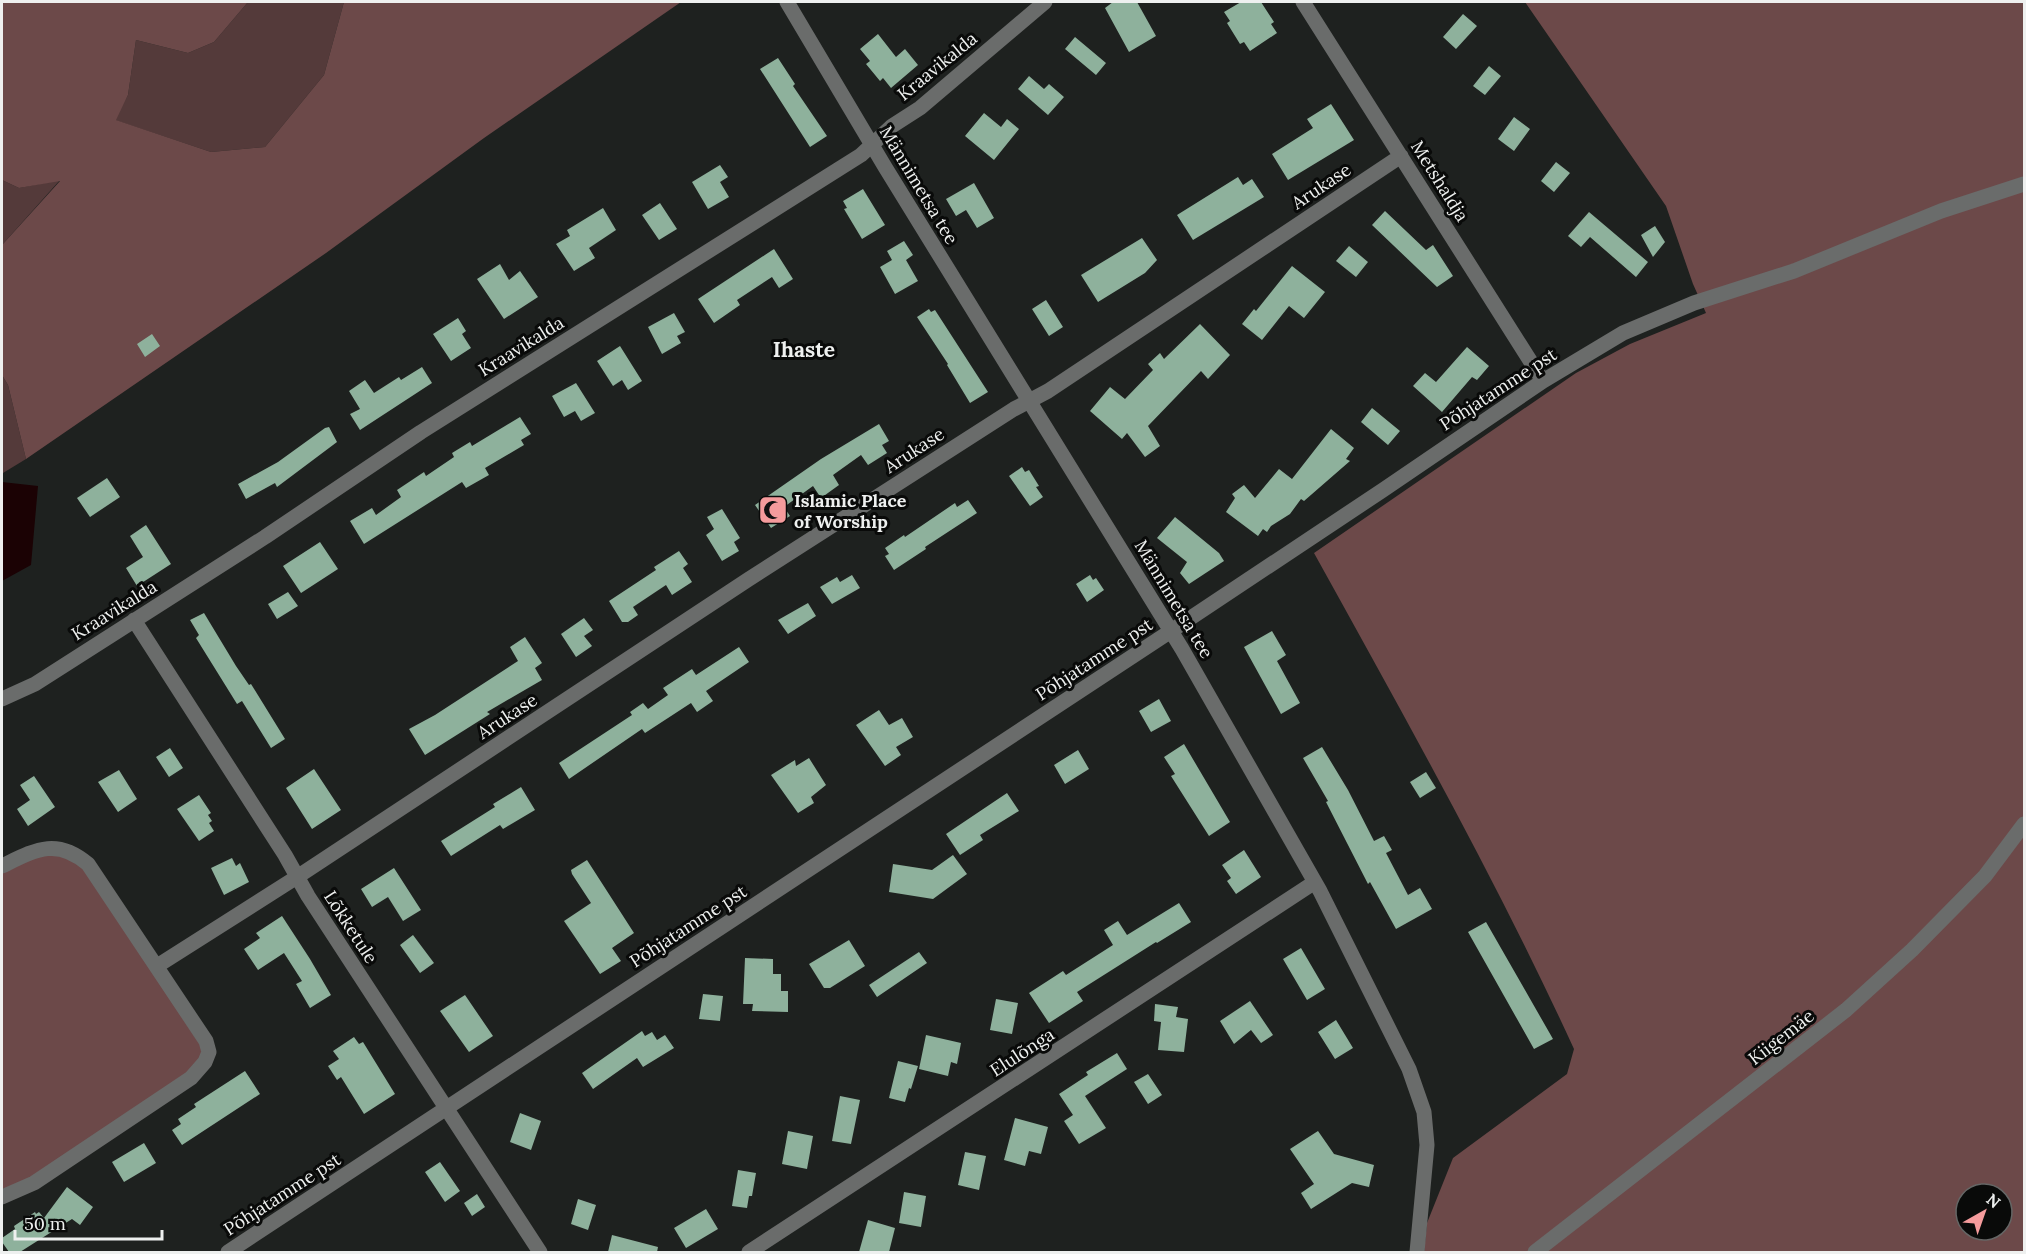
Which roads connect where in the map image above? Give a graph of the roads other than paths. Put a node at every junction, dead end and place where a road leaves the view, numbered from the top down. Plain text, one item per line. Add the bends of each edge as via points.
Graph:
1 (787, 2) edge
2 (1045, 2) edge
3 (1303, 2) edge
4 (872, 145) junction
5 (1401, 156) junction
6 (2025, 184) edge
7 (1543, 381) junction
8 (1029, 401) junction
9 (134, 621) junction
10 (1171, 631) junction
11 (2, 699) edge
12 (2025, 824) edge
13 (2, 866) edge
14 (297, 877) junction
15 (1315, 882) junction
16 (157, 966) junction
17 (447, 1109) junction
18 (2, 1197) edge
19 (228, 1252) edge
20 (540, 1252) edge
21 (749, 1252) edge
22 (1417, 1252) edge
23 (1534, 1252) edge

1 - 4 street, Männimetsa tee
2 - 4 street, Kraavikalda
3 - 5 street, Metshaldja
4 - 8 street, Männimetsa tee
4 - 9 street, Kraavikalda via 421,432
5 - 7 street, Metshaldja
5 - 8 street, Arukase
6 - 7 street, Põhjatamme pst via 1941,211 1794,271 1694,303 1623,333
7 - 10 street, Põhjatamme pst
8 - 10 street, Männimetsa tee
8 - 14 street, Arukase via 748,579
9 - 11 street, Kraavikalda via 35,684
9 - 14 street, Lõkketule
10 - 15 street, Männimetsa tee
10 - 17 street, Põhjatamme pst
12 - 23 street, Kiigemäe via 1985,876 1846,1010
13 - 16 street via 42,849 65,849 76,855 88,864
14 - 16 street, Arukase
14 - 17 street, Lõkketule
15 - 21 street, Elulõnga
15 - 22 street, Männimetsa tee via 1409,1069 1424,1112 1427,1145
16 - 18 street via 206,1041 206,1062 191,1078 34,1183
17 - 19 street, Põhjatamme pst
17 - 20 street, Lõkketule

